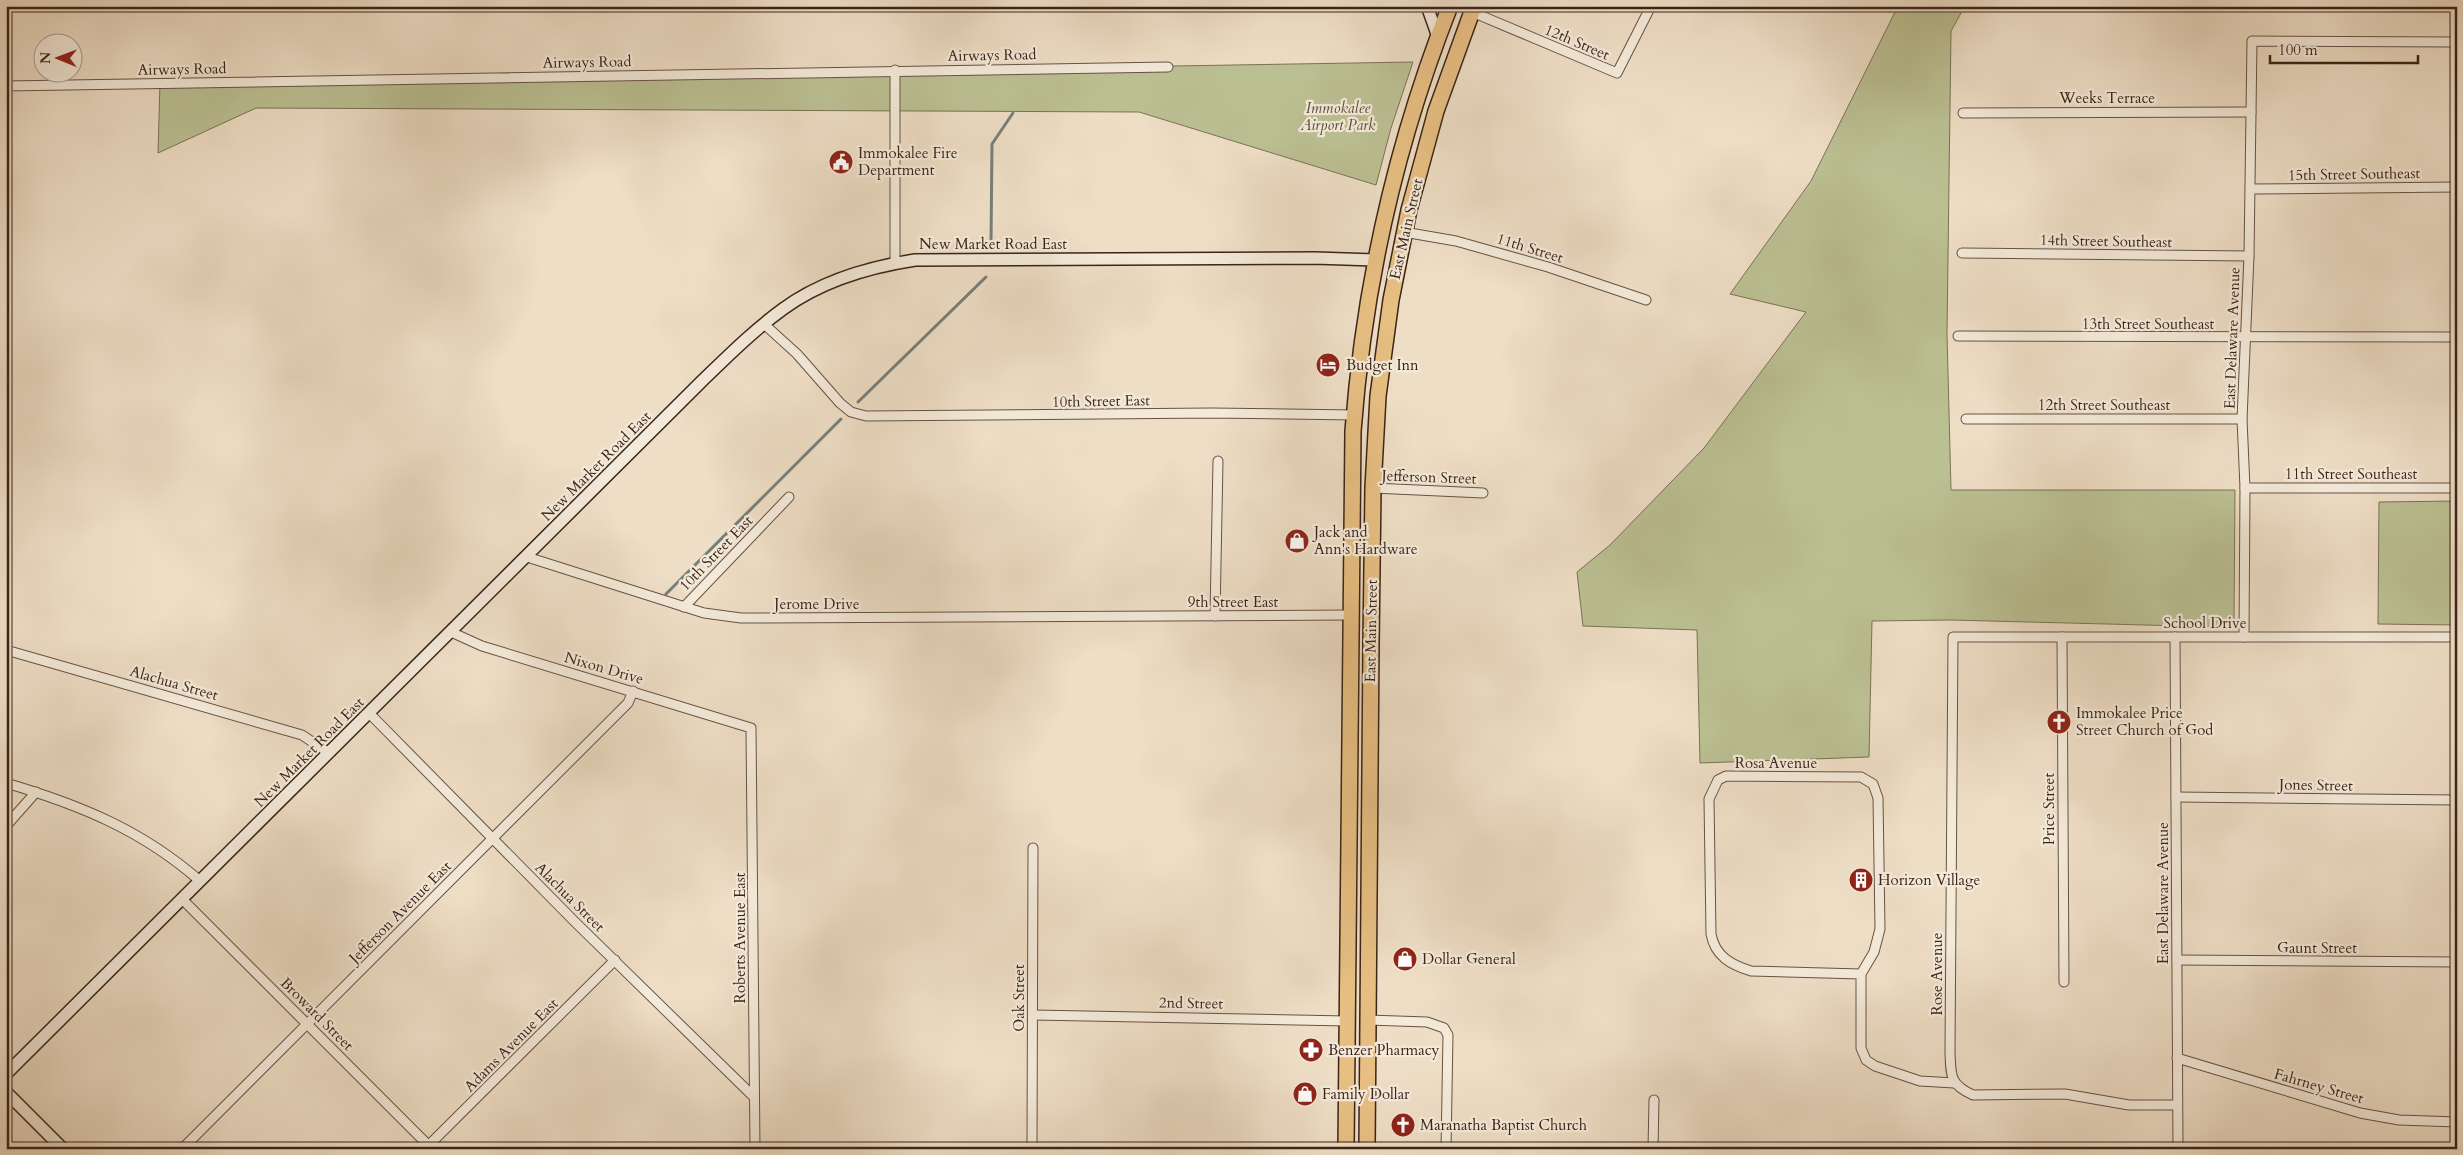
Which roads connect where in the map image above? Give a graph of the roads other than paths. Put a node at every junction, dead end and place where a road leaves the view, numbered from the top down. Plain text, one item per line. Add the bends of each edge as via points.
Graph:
1 (1427, 6) edge
2 (1450, 6) edge
3 (1651, 6) edge
4 (1473, 9) edge
5 (1438, 37) junction
6 (2457, 42) edge
7 (1168, 67) dead end
8 (895, 70) junction
9 (6, 86) edge
10 (2251, 112) junction
11 (1962, 113) dead end
12 (2457, 187) edge
13 (2251, 189) junction
14 (1404, 232) junction
15 (1962, 253) dead end
16 (2249, 256) junction
17 (1375, 260) junction
18 (895, 263) junction
19 (1397, 264) junction
20 (1646, 300) dead end
21 (764, 324) junction
22 (1958, 336) dead end
23 (2457, 337) edge
24 (2246, 338) junction
25 (1354, 414) junction
26 (1966, 419) dead end
27 (2242, 419) junction
28 (1218, 461) dead end
29 (1373, 488) junction
30 (2245, 488) junction
31 (2457, 488) edge
32 (1484, 493) dead end
33 (789, 497) dead end
34 (527, 557) junction
35 (684, 607) junction
36 (1350, 615) junction
37 (1116, 616) joint
38 (1215, 616) junction
39 (1371, 616) junction
40 (451, 632) junction
41 (1953, 637) joint
42 (2062, 637) junction
43 (2175, 637) junction
44 (2244, 637) junction
45 (2457, 637) edge
46 (6, 650) edge
47 (633, 691) junction
48 (369, 713) junction
49 (751, 728) joint
50 (329, 753) junction
51 (6, 783) edge
52 (36, 792) junction
53 (2176, 797) junction
54 (2457, 800) edge
55 (6, 826) edge
56 (493, 839) junction
57 (1034, 848) dead end
58 (200, 881) junction
59 (182, 899) junction
60 (615, 960) junction
61 (2177, 960) junction
62 (2457, 962) edge
63 (1861, 974) junction
64 (2064, 982) dead end
65 (1033, 1016) junction
66 (1368, 1020) junction
67 (1347, 1021) junction
68 (308, 1024) junction
69 (2177, 1058) junction
70 (6, 1074) edge
71 (1954, 1082) junction
72 (6, 1092) edge
73 (754, 1097) junction
74 (1654, 1100) dead end
75 (2177, 1106) junction
76 (2457, 1122) edge
77 (429, 1148) edge
78 (63, 1149) edge
79 (182, 1149) edge
80 (755, 1149) edge
81 (1032, 1149) edge
82 (1346, 1149) edge
83 (1367, 1149) edge
84 (1446, 1149) edge
85 (1653, 1149) edge
86 (2178, 1149) edge

1 - 5 main road
2 - 5 highway, East Main Street
3 - 4 street, 12th Street via 1617,73
4 - 14 highway, East Main Street via 1433,120
5 - 17 highway, East Main Street via 1405,135
6 - 10 street, East Delaware Avenue via 2252,41
7 - 8 street, Airways Road
8 - 9 street, Airways Road
8 - 18 street
10 - 11 street, Weeks Terrace
10 - 13 street, East Delaware Avenue
12 - 13 street, 15th Street Southeast
13 - 16 street, East Delaware Avenue
14 - 19 highway, East Main Street
14 - 20 street, 11th Street via 1456,241
15 - 16 street, 14th Street Southeast
16 - 24 street, East Delaware Avenue
17 - 18 main road, New Market Road East via 952,258
17 - 19 highway
17 - 25 highway, East Main Street via 1360,351
18 - 21 main road, New Market Road East via 825,285 784,308
19 - 29 highway, East Main Street via 1378,396
21 - 25 street, 10th Street East via 797,354 833,396 849,410 866,416
21 - 34 main road, New Market Road East via 702,381
22 - 24 street, 13th Street Southeast
23 - 24 street, 13th Street Southeast
24 - 27 street, East Delaware Avenue
25 - 36 highway, East Main Street
26 - 27 street, 12th Street Southeast
27 - 30 street, East Delaware Avenue
28 - 38 street
29 - 32 street, Jefferson Street
29 - 39 highway, East Main Street
30 - 31 street, 11th Street Southeast
30 - 44 street, East Delaware Avenue
33 - 35 street, 10th Street East
34 - 35 street, Jerome Drive
34 - 40 main road, New Market Road East
35 - 37 street, Jerome Drive via 741,618
36 - 38 street, 9th Street East
36 - 39 highway
36 - 67 highway, East Main Street
37 - 38 street, 9th Street East
39 - 66 highway, East Main Street
40 - 47 street, Nixon Drive via 482,646
40 - 48 main road, New Market Road East
41 - 42 street, School Drive
41 - 71 street, Rose Avenue via 1950,1052
42 - 43 street, School Drive
42 - 64 street, Price Street
43 - 44 street, School Drive
43 - 53 street, East Delaware Avenue
44 - 45 street, School Drive
46 - 50 street, Alachua Street via 302,736
47 - 49 street, Nixon Drive
47 - 56 street, Jefferson Avenue East via 628,703
48 - 50 main road, New Market Road East
48 - 56 street, Alachua Street
49 - 73 street, Roberts Avenue East
50 - 58 main road, New Market Road East
51 - 52 street
52 - 55 street
52 - 58 street via 112,821 174,858
53 - 54 street, Jones Street
53 - 61 street, East Delaware Avenue
56 - 60 street, Alachua Street
56 - 68 street, Jefferson Avenue East
57 - 65 street, Oak Street
58 - 59 main road, New Market Road East
59 - 68 street, Broward Street
59 - 70 main road, New Market Road East
60 - 73 street, Alachua Street
60 - 77 street, Adams Avenue East
61 - 62 street, Gaunt Street
61 - 69 street, East Delaware Avenue
63 - 63 street, Rosa Avenue via 1874,952 1880,929 1878,798 1873,784 1861,777 1726,776 1718,780 1709,799 1711,934 1722,957 1736,967 1751,971
63 - 71 street via 1861,1048 1866,1060 1920,1081
65 - 67 street, 2nd Street
65 - 81 street, Oak Street
66 - 67 highway
66 - 83 highway, East Main Street
66 - 84 street via 1426,1022 1444,1028 1448,1035
67 - 82 highway, East Main Street
68 - 77 street, Broward Street
68 - 79 street, Jefferson Avenue East
69 - 75 street, East Delaware Avenue
69 - 76 street, Fahrney Street via 2360,1113 2399,1120
71 - 75 street via 1973,1095 2070,1095 2128,1105
72 - 78 main road
73 - 80 street, Roberts Avenue East
74 - 85 street
75 - 86 street, East Delaware Avenue

